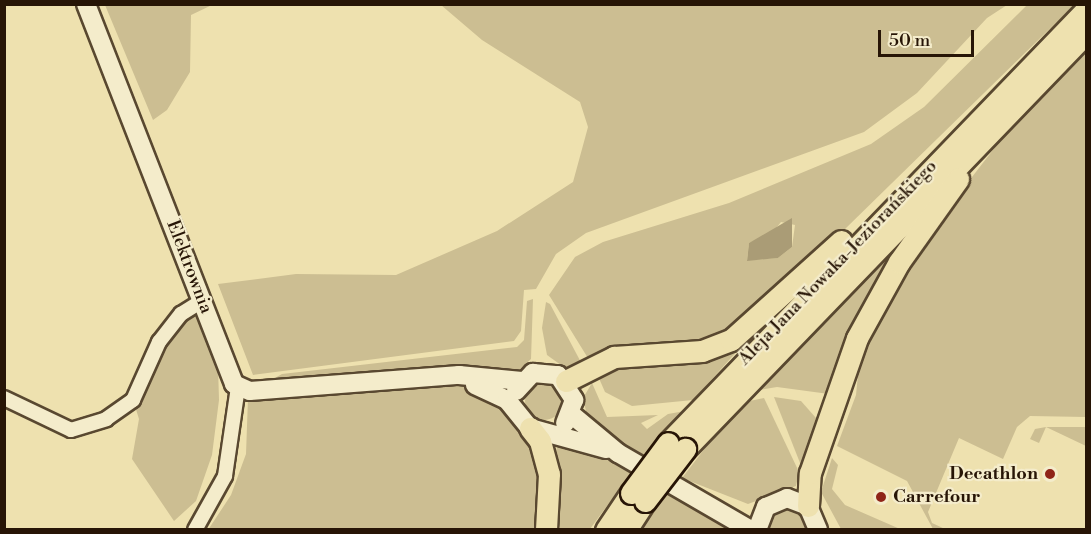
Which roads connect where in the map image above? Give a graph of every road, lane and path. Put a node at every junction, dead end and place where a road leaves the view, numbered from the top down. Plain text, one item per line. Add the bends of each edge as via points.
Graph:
1 (86, 4) edge
2 (1086, 10) edge
3 (1086, 33) edge
4 (986, 122) junction
5 (202, 301) junction
6 (441, 377) junction
7 (522, 381) junction
8 (566, 381) junction
9 (238, 387) junction
10 (4, 398) edge
11 (572, 414) junction
12 (533, 425) junction
13 (618, 453) junction
14 (700, 496) junction
15 (638, 497) junction
16 (808, 506) junction
17 (759, 521) edge
18 (195, 530) edge
19 (546, 530) edge
20 (606, 530) edge
21 (626, 530) edge
22 (751, 530) edge
23 (818, 530) edge

1 - 5 street, Elektrownia
2 - 4 main road, Aleja Jana Nowaka-Jeziorańskiego
3 - 4 main road, Aleja Jana Nowaka-Jeziorańskiego
4 - 8 main road via 731,340 702,351 614,357
4 - 15 main road, Aleja Jana Nowaka-Jeziorańskiego, bridge via 750,365 676,446
4 - 16 main road via 857,338 810,473
5 - 9 street, Elektrownia
5 - 10 street via 181,314 159,342 133,400 106,420 71,430
6 - 7 street
6 - 9 street via 270,390
6 - 12 street via 492,391
7 - 8 street via 540,372
7 - 12 street via 514,398
8 - 11 street via 574,400
9 - 18 street via 232,408 229,455 218,494
11 - 12 street
11 - 13 street
12 - 13 street
12 - 19 main road via 549,474
13 - 14 street
14 - 17 street
14 - 22 street
15 - 20 main road, Aleja Jana Nowaka-Jeziorańskiego
15 - 21 main road, Aleja Jana Nowaka-Jeziorańskiego
16 - 17 street via 779,499
16 - 23 street

